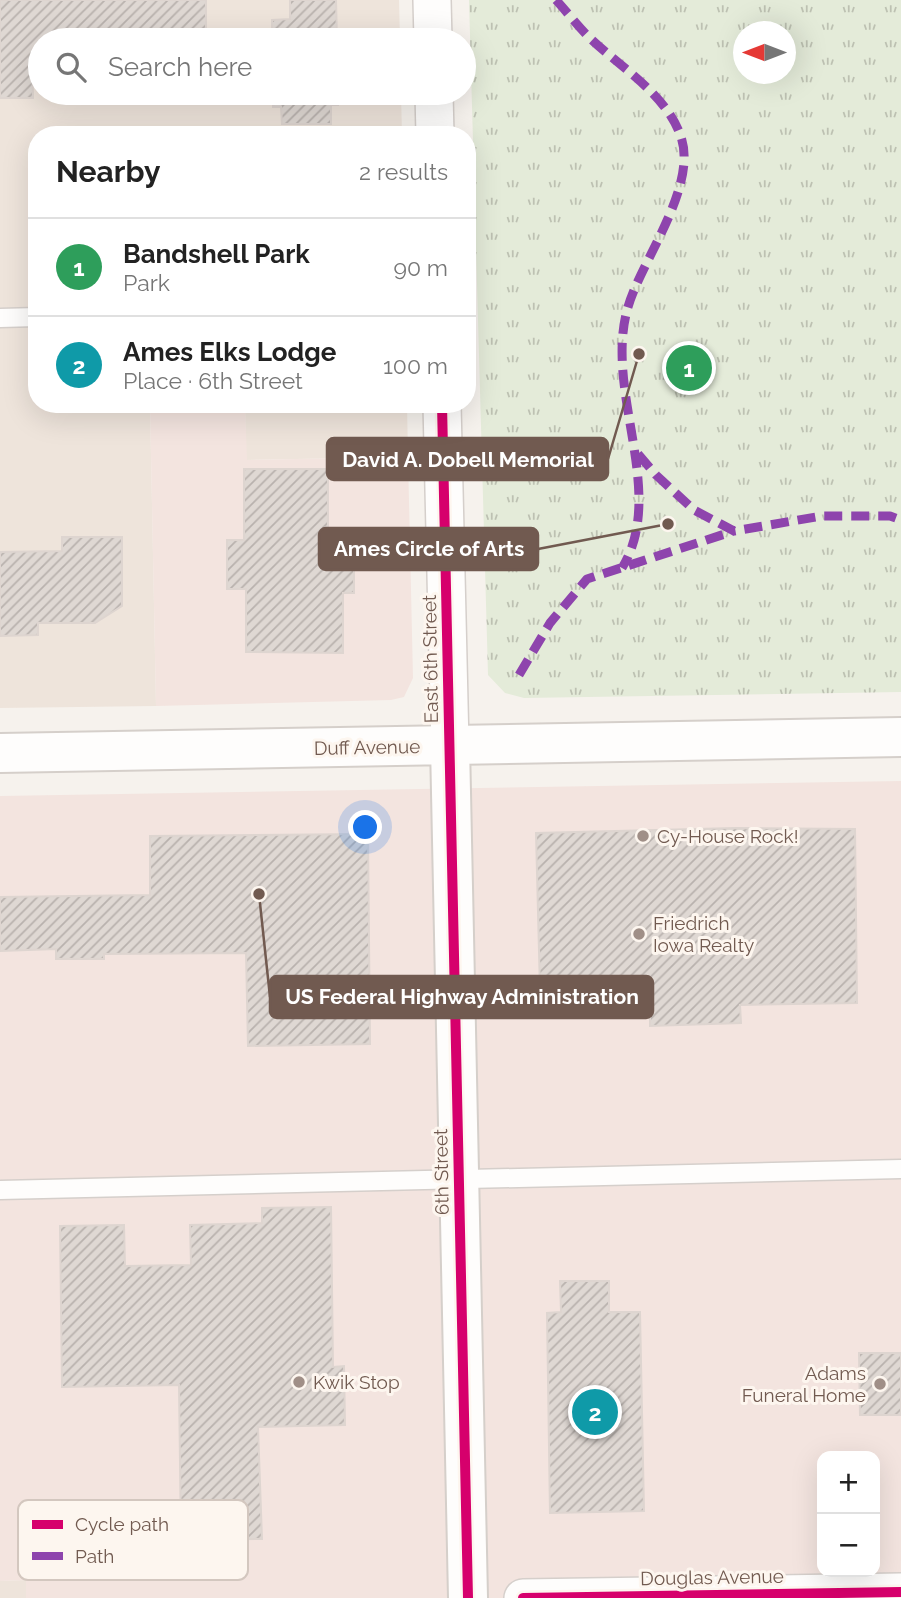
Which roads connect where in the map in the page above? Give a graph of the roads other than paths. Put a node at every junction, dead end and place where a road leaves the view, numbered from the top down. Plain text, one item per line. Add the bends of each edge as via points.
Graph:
1 (432, 0) edge
2 (433, 28) edge
3 (434, 105) edge
4 (435, 126) edge
5 (28, 317) edge
6 (0, 318) edge
7 (442, 413) edge
8 (901, 737) edge
9 (450, 745) junction
10 (0, 754) edge
11 (901, 1169) edge
12 (459, 1180) junction
13 (0, 1190) edge
14 (901, 1592) edge
15 (468, 1598) edge
16 (523, 1598) edge

1 - 2 street
3 - 4 street
5 - 6 lane
7 - 9 street, East 6th Street
8 - 9 main road, Duff Avenue
9 - 10 main road, Duff Avenue
9 - 12 main road, 6th Street
11 - 12 lane
12 - 13 lane
12 - 15 main road, 6th Street
14 - 16 street, Douglas Avenue

